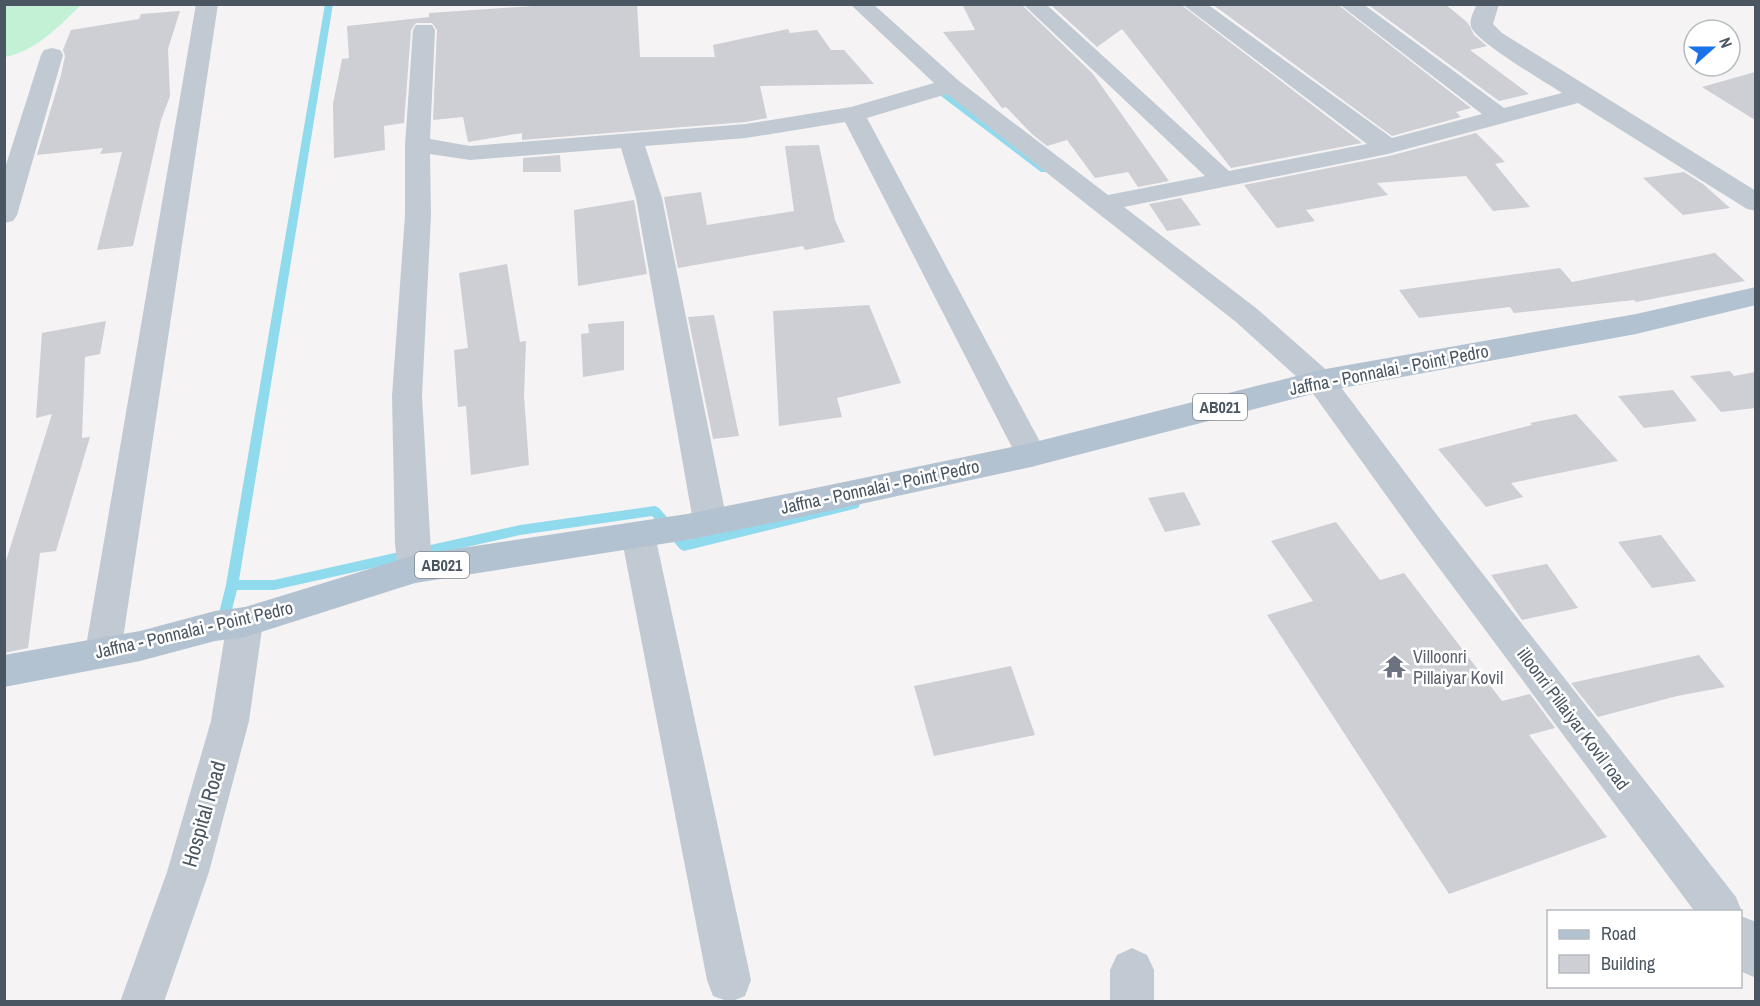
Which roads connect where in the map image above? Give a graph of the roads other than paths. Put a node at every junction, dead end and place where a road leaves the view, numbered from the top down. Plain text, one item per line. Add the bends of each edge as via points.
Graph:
1 (207, 4) edge
2 (860, 4) edge
3 (1033, 4) edge
4 (1192, 4) edge
5 (1348, 4) edge
6 (1488, 4) edge
7 (424, 30) dead end
8 (52, 55) dead end
9 (951, 86) junction
10 (1581, 95) junction
11 (853, 114) junction
12 (1502, 118) junction
13 (631, 142) junction
14 (417, 145) junction
15 (1388, 147) junction
16 (1222, 178) junction
17 (1755, 203) edge
18 (1101, 204) junction
19 (4, 215) edge
20 (1755, 297) edge
21 (1320, 381) junction
22 (1031, 455) junction
23 (698, 524) junction
24 (645, 534) junction
25 (415, 569) junction
26 (245, 622) junction
27 (103, 652) junction
28 (4, 670) edge
29 (1719, 910) edge
30 (1742, 940) edge
31 (1755, 956) edge
32 (729, 980) dead end
33 (142, 1002) edge

1 - 27 street
2 - 9 street, illoonri Pillaiyar Kovil road
3 - 16 street
4 - 15 street
5 - 12 street
6 - 10 street via 1482,26 1494,38
7 - 14 street
8 - 19 street
9 - 11 street
9 - 18 street, illoonri Pillaiyar Kovil road
10 - 12 street
10 - 17 street
11 - 13 street via 746,131
11 - 22 street
12 - 15 street
13 - 14 street via 470,153
13 - 23 street via 649,198
14 - 25 street via 418,216 407,396
15 - 16 street
16 - 18 street
18 - 21 street, illoonri Pillaiyar Kovil road via 1246,315
20 - 21 main road, Jaffna - Ponnalai - Point Pedro / AB021 via 1636,324
21 - 22 main road, Jaffna - Ponnalai - Point Pedro / AB021
21 - 29 street, illoonri Pillaiyar Kovil road
22 - 23 main road, Jaffna - Ponnalai - Point Pedro / AB021
23 - 24 main road, Jaffna - Ponnalai - Point Pedro / AB021
24 - 25 main road, Jaffna - Ponnalai - Point Pedro / AB021
24 - 32 street
25 - 26 main road, Jaffna - Ponnalai - Point Pedro / AB021
26 - 27 main road, Jaffna - Ponnalai - Point Pedro / AB021
26 - 33 street, Hospital Road via 230,721 188,872
27 - 28 main road, Jaffna - Ponnalai - Point Pedro / AB021
30 - 31 street

